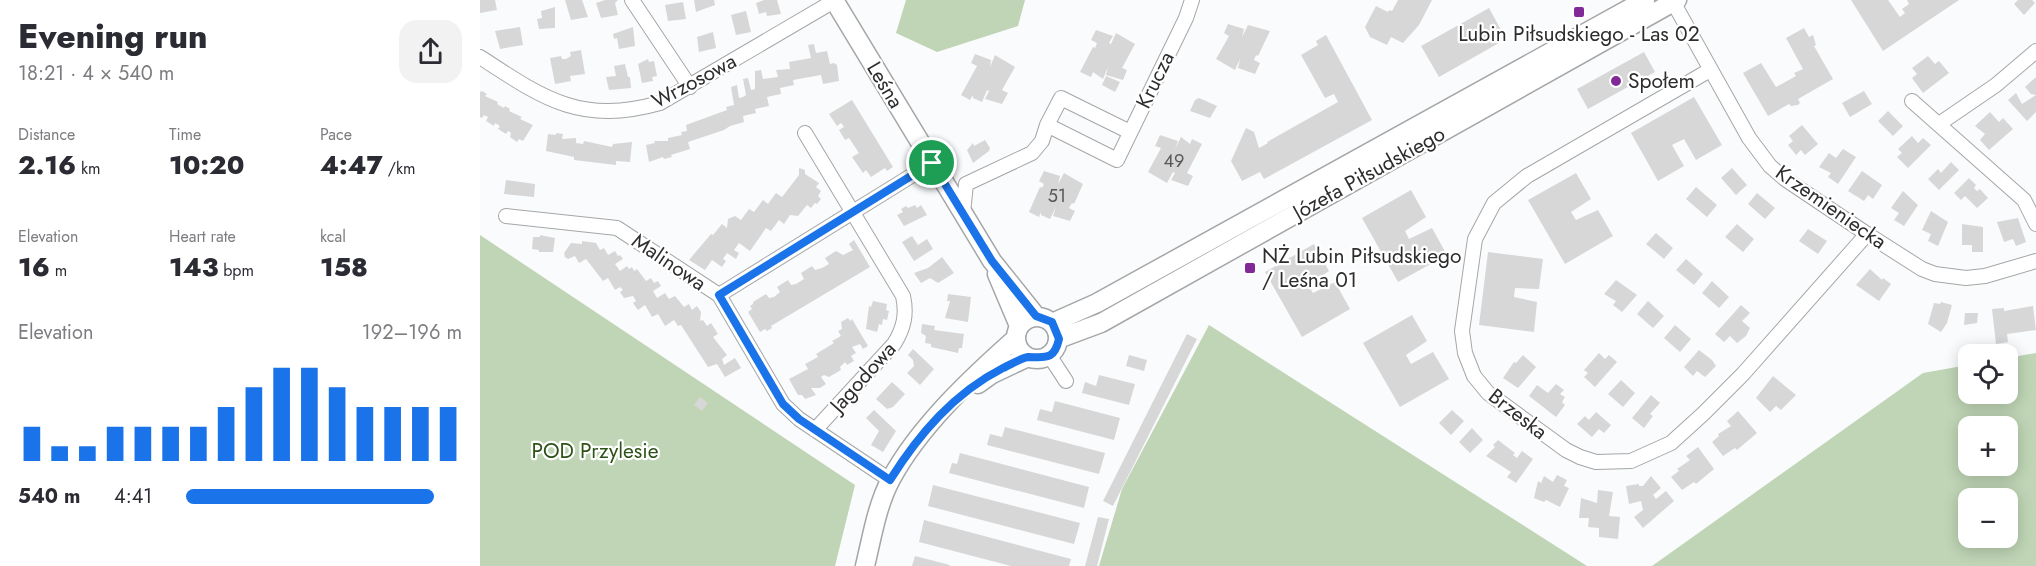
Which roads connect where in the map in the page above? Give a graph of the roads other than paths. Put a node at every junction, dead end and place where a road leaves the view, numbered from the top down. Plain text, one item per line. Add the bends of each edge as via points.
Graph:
1 (632, 0) edge
2 (834, 0) edge
3 (1192, 0) edge
4 (1645, 0) edge
5 (1674, 1) edge
6 (2036, 51) edge
7 (480, 57) edge
8 (1710, 70) junction
9 (690, 87) junction
10 (1912, 101) dead end
11 (1939, 124) junction
12 (1047, 125) junction
13 (1130, 132) junction
14 (806, 134) dead end
15 (932, 163) junction
16 (854, 212) junction
17 (963, 213) junction
18 (506, 216) dead end
19 (2036, 224) edge
20 (1867, 234) junction
21 (992, 261) junction
22 (2036, 261) edge
23 (719, 295) junction
24 (1049, 326) junction
25 (1017, 333) junction
26 (1049, 356) junction
27 (1028, 357) junction
28 (1066, 381) dead end
29 (945, 409) junction
30 (815, 430) junction
31 (890, 480) junction
32 (864, 566) edge

1 - 9 street
2 - 9 street, Wrzosowa
2 - 15 street, Leśna
3 - 13 street, Krucza
4 - 24 street, Józefa Piłsudskiego
5 - 8 street, Krzemieniecka
5 - 24 street, Józefa Piłsudskiego via 1101,323
6 - 11 street via 1996,85
7 - 9 street, Wrzosowa via 542,96 585,110 615,112 644,107
8 - 20 street, Krzemieniecka via 1770,166
8 - 20 street, Brzeska via 1527,176 1494,203 1476,238 1462,331 1474,376 1488,393 1580,457 1596,462 1631,461 1671,443 1703,414
10 - 11 street
11 - 19 street via 2024,200
12 - 13 street via 1061,98
12 - 13 street, Krucza via 1117,160
12 - 17 street via 1042,141 1032,153 966,184
14 - 16 street, Jagodowa
15 - 16 street
15 - 17 street, Leśna
16 - 23 street
16 - 30 street, Jagodowa via 903,296 906,309 902,332
17 - 21 street, Leśna
18 - 23 street, Malinowa via 617,228
20 - 22 street, Krzemieniecka via 1922,269 1944,276 1985,276
21 - 24 street, Leśna
21 - 25 street, Leśna
23 - 30 street, Malinowa via 783,404
24 - 25 street via 1030,318
24 - 26 street via 1054,351
25 - 27 street via 1019,350
25 - 29 street
26 - 27 street
26 - 28 street
27 - 29 street via 992,374
29 - 31 street via 917,440
30 - 31 street, Malinowa
31 - 32 street

